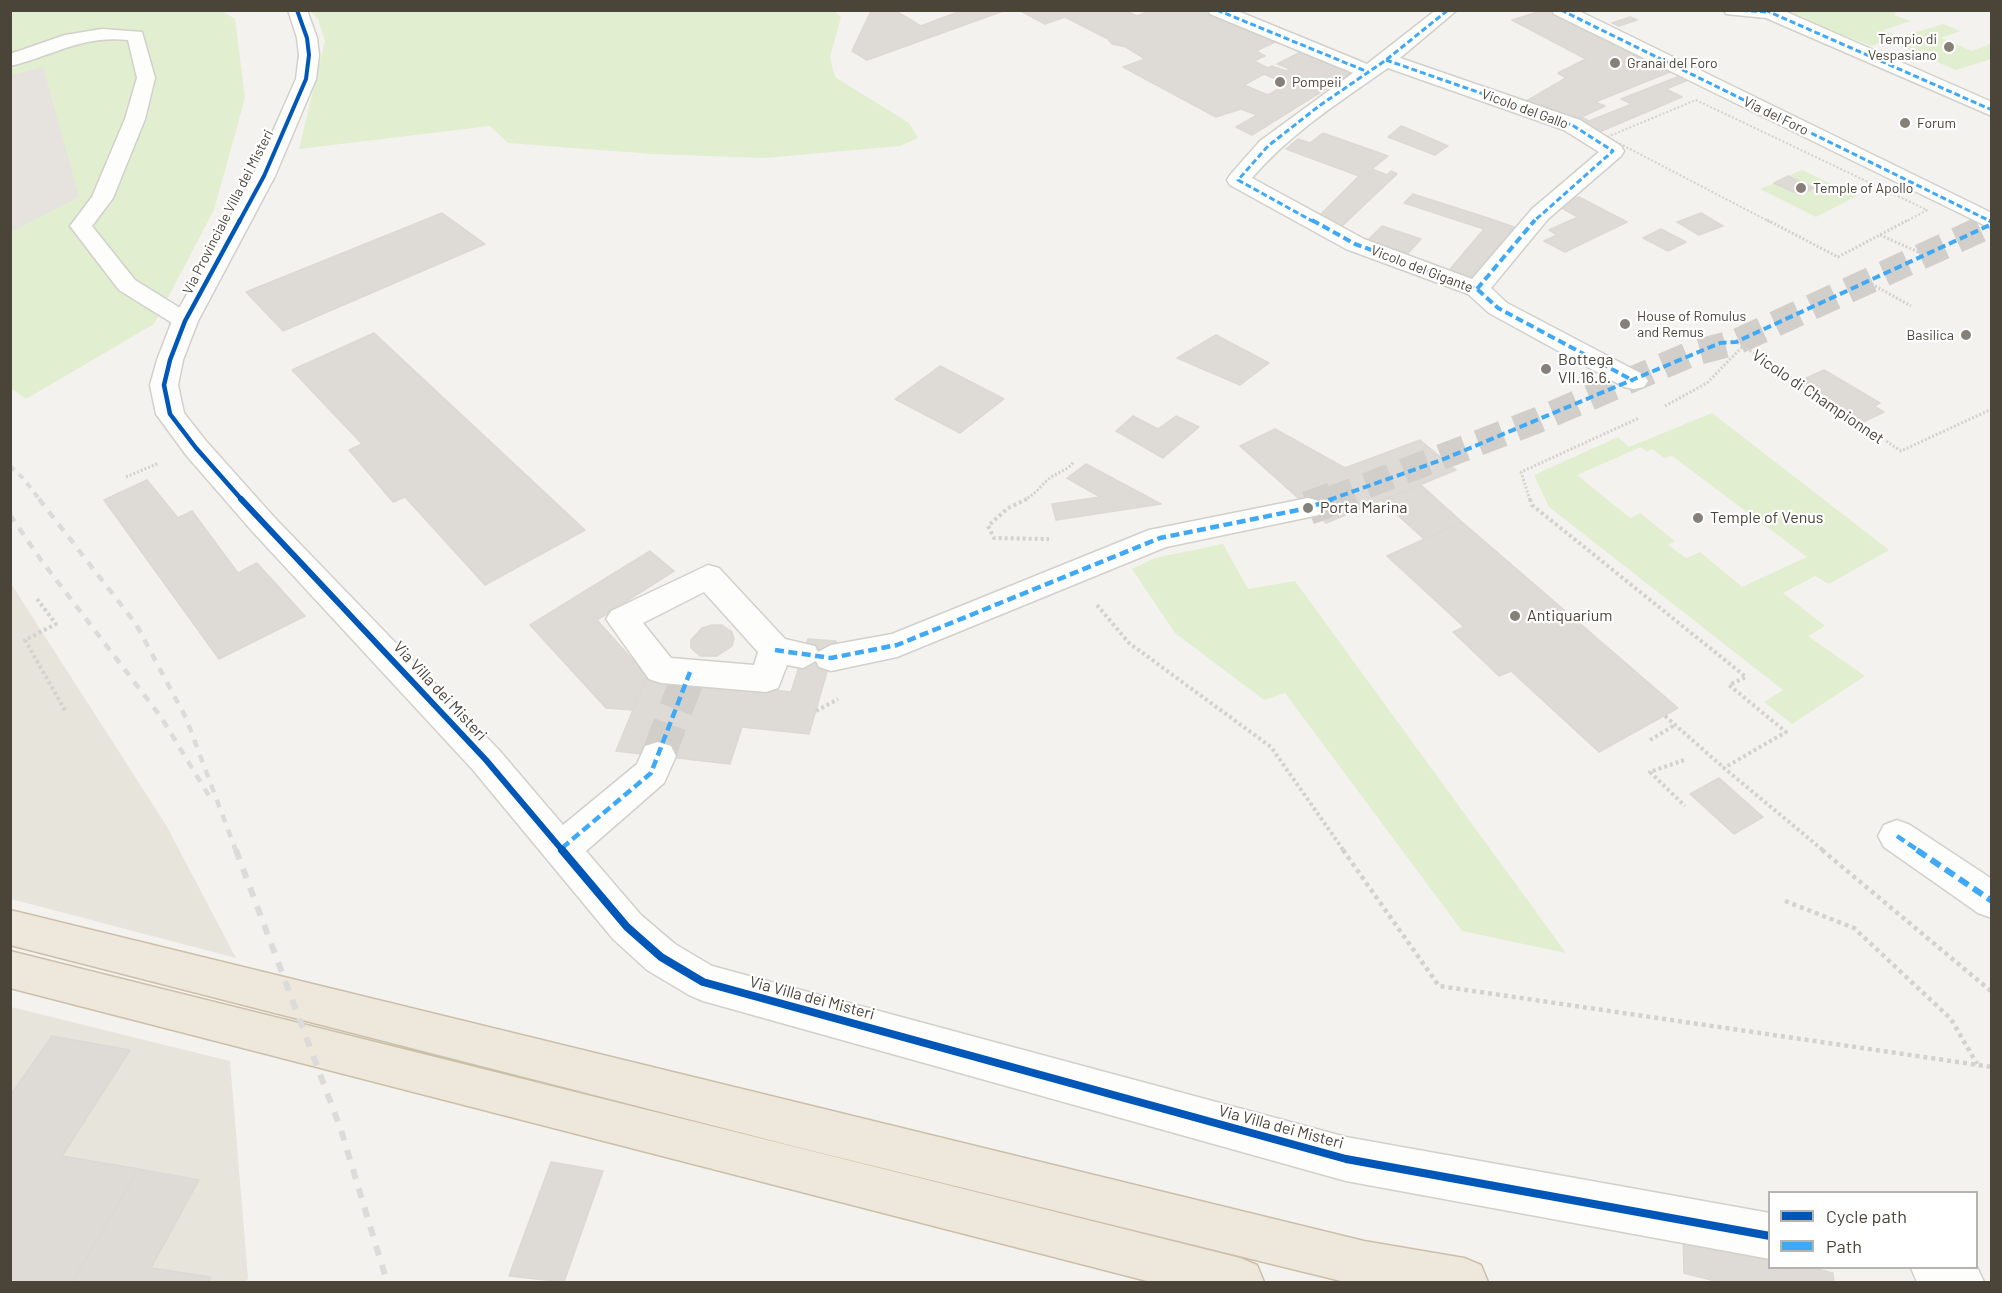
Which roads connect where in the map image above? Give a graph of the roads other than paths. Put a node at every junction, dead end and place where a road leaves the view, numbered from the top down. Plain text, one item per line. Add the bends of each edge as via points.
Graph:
1 (297, 10) edge
2 (1217, 10) edge
3 (1448, 10) edge
4 (1561, 10) edge
5 (1733, 10) edge
6 (1767, 11) edge
7 (10, 61) edge
8 (1377, 66) junction
9 (1992, 110) edge
10 (1992, 222) edge
11 (1477, 289) junction
12 (185, 321) junction
13 (1634, 381) dead end
14 (1308, 508) tunnel mouth
15 (803, 655) junction
16 (658, 756) tunnel mouth
17 (1897, 836) dead end
18 (562, 848) junction
19 (1992, 901) edge
20 (10, 927) edge
21 (10, 969) edge
22 (1768, 1236) edge
23 (1936, 1269) edge
24 (1240, 1282) edge
25 (1464, 1282) edge
26 (1961, 1282) edge

1 - 12 street, Via Provinciale Villa dei Misteri via 308,47 306,79 264,176
2 - 8 street
3 - 8 street
4 - 10 street, Via del Foro
5 - 6 street
6 - 9 street
7 - 12 lane via 64,40 107,33 136,36 146,78 135,119 102,198 81,226 128,285
8 - 11 street, Vicolo del Gigante via 1268,146 1238,180 1355,244
8 - 11 street, Vicolo del Gallo via 1572,125 1612,151 1540,214
11 - 13 street, Vicolo del Gigante via 1498,309
12 - 18 street, Via Villa dei Misteri via 164,385 170,414 263,524 486,760
14 - 15 street via 1160,538 897,645
15 - 15 street via 708,576 622,619 661,670 689,676 766,679
16 - 18 street via 651,773
17 - 19 street
18 - 22 street, Via Villa dei Misteri via 627,927 661,957 703,982 1346,1159
20 - 25 highway via 1364,1264
21 - 24 highway
23 - 26 street

